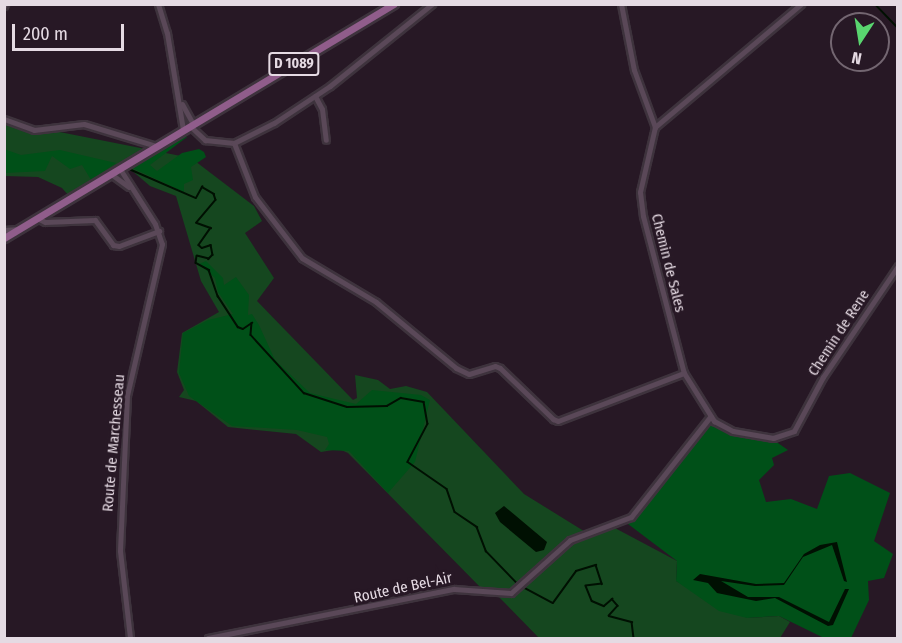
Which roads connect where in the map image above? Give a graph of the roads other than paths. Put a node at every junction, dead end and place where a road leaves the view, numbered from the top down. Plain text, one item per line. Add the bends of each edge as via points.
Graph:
1 (158, 4) edge
2 (394, 4) edge
3 (432, 4) edge
4 (621, 4) edge
5 (801, 4) edge
6 (315, 96) junction
7 (180, 100) junction
8 (4, 119) edge
9 (192, 125) junction
10 (656, 127) junction
11 (183, 130) junction
12 (326, 140) dead end
13 (234, 143) junction
14 (156, 146) junction
15 (124, 166) junction
16 (111, 174) junction
17 (133, 189) junction
18 (37, 218) junction
19 (20, 229) junction
20 (4, 230) edge
21 (159, 231) junction
22 (4, 238) edge
23 (897, 266) edge
24 (684, 373) junction
25 (710, 417) junction
26 (130, 639) edge
27 (208, 639) edge

1 - 7 street
2 - 9 main road, D 1089
3 - 6 street
4 - 10 street via 634,70
5 - 10 street
6 - 12 street via 322,109
6 - 13 street
7 - 9 street
7 - 11 street
8 - 14 street via 34,130 84,124
9 - 11 main road, D 1089
9 - 13 street via 212,143
10 - 24 street, Chemin de Sales via 640,192
11 - 14 main road, D 1089
13 - 24 street via 255,197 302,258 376,302 456,368 469,374 500,368 553,419 558,421
14 - 15 main road, D 1089
15 - 16 main road, D 1089
15 - 17 street
16 - 17 street
16 - 18 main road, D 1089
17 - 21 street
18 - 19 main road, D 1089
18 - 21 street via 45,222 94,220 119,246
19 - 20 street
19 - 22 main road, D 1089
21 - 26 street, Route de Marchesseau via 162,250 131,371 123,453 120,551
23 - 25 street, Chemin de Rene via 823,377 794,431 773,438 733,431
24 - 25 street, Chemin de Sales
25 - 27 street, Route de Bel-Air via 631,518 570,540 506,595 454,589

